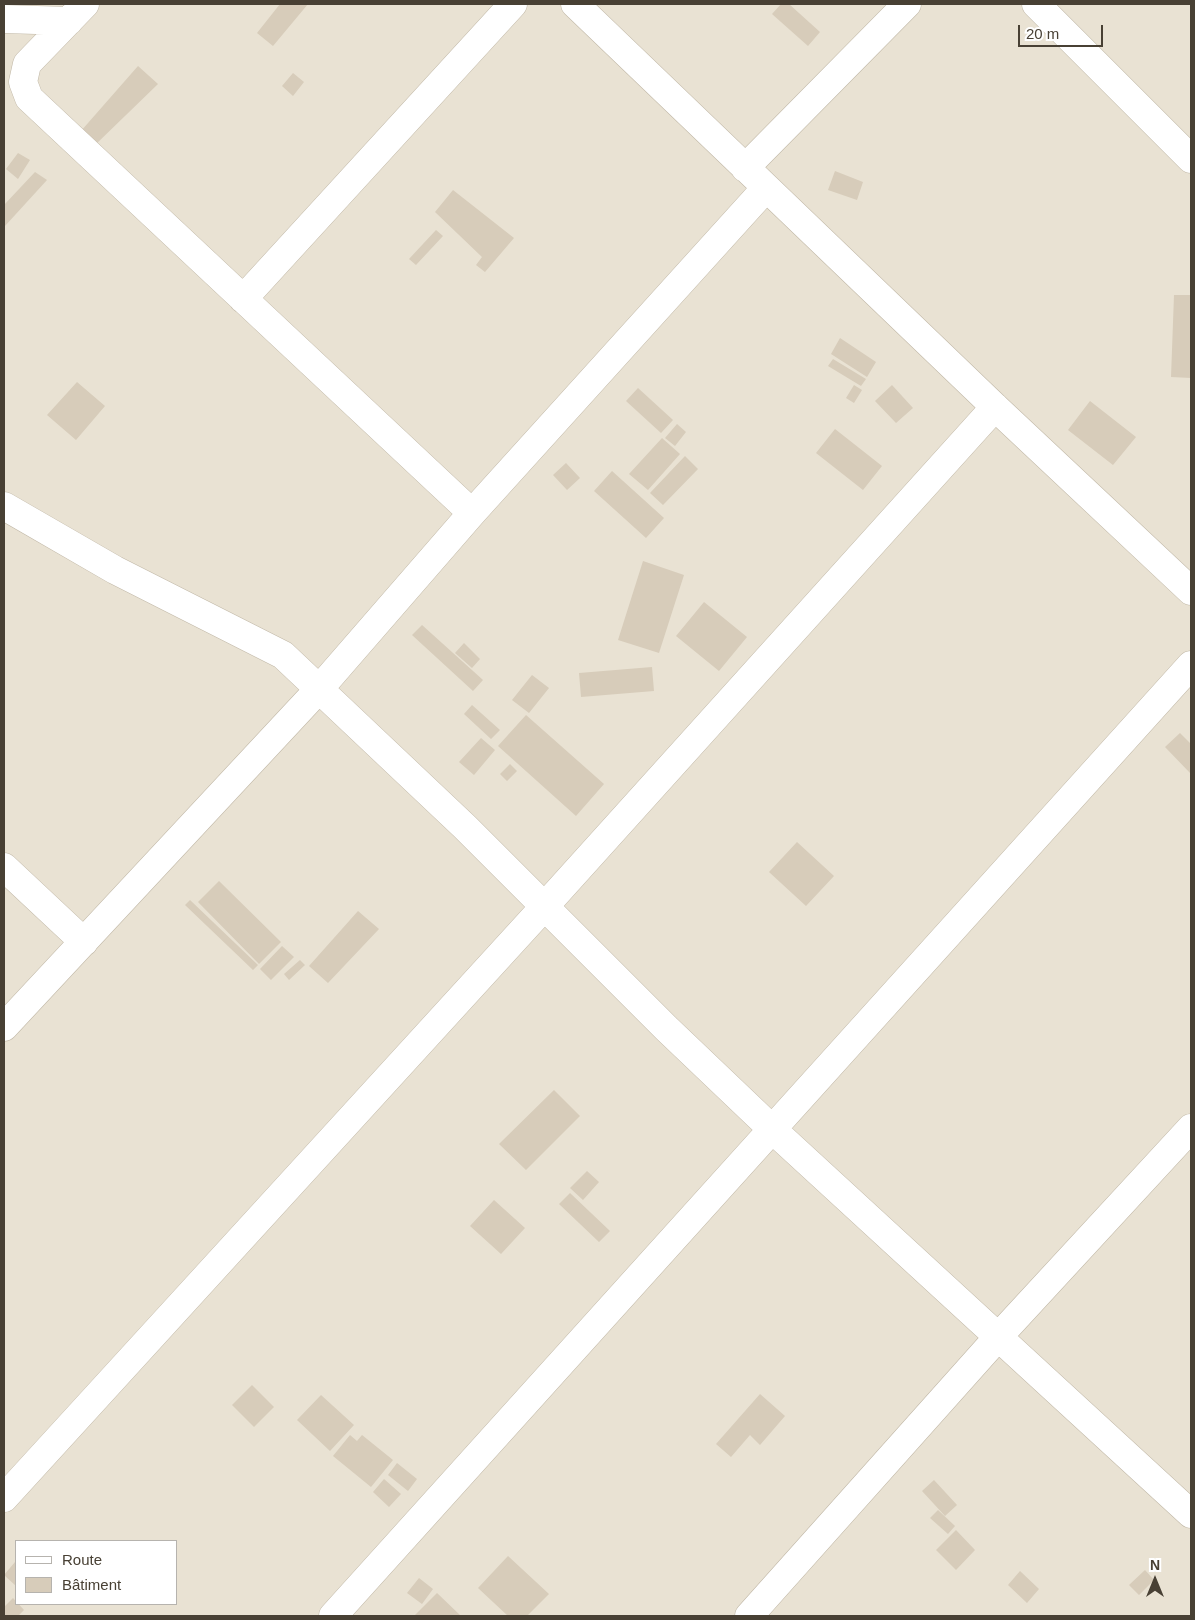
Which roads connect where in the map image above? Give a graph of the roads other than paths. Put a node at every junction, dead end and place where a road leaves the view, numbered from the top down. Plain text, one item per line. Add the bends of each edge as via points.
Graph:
1 (512, 4) edge
2 (575, 4) edge
3 (907, 4) edge
4 (1036, 4) edge
5 (77, 12) edge
6 (4, 19) edge
7 (1191, 159) edge
8 (745, 168) junction
9 (766, 188) junction
10 (243, 299) junction
11 (995, 407) junction
12 (4, 506) edge
13 (472, 513) junction
14 (1191, 591) edge
15 (1191, 665) edge
16 (320, 688) junction
17 (4, 867) edge
18 (544, 907) junction
19 (84, 942) junction
20 (4, 1027) edge
21 (1191, 1128) edge
22 (773, 1130) junction
23 (998, 1336) junction
24 (4, 1498) edge
25 (1191, 1514) edge
26 (333, 1616) edge
27 (749, 1616) edge

1 - 10 street
2 - 8 street
3 - 8 street
4 - 7 street
5 - 6 street
5 - 10 street via 27,64 23,82 29,98
8 - 9 street
9 - 11 street
9 - 13 street
10 - 13 street
11 - 14 street
11 - 18 street
12 - 16 street via 115,570 283,655
13 - 16 street
15 - 22 street
16 - 18 street
16 - 19 street
17 - 19 street
18 - 22 street
18 - 24 street
19 - 20 street
21 - 23 street
22 - 23 street
22 - 26 street
23 - 25 street
23 - 27 street

